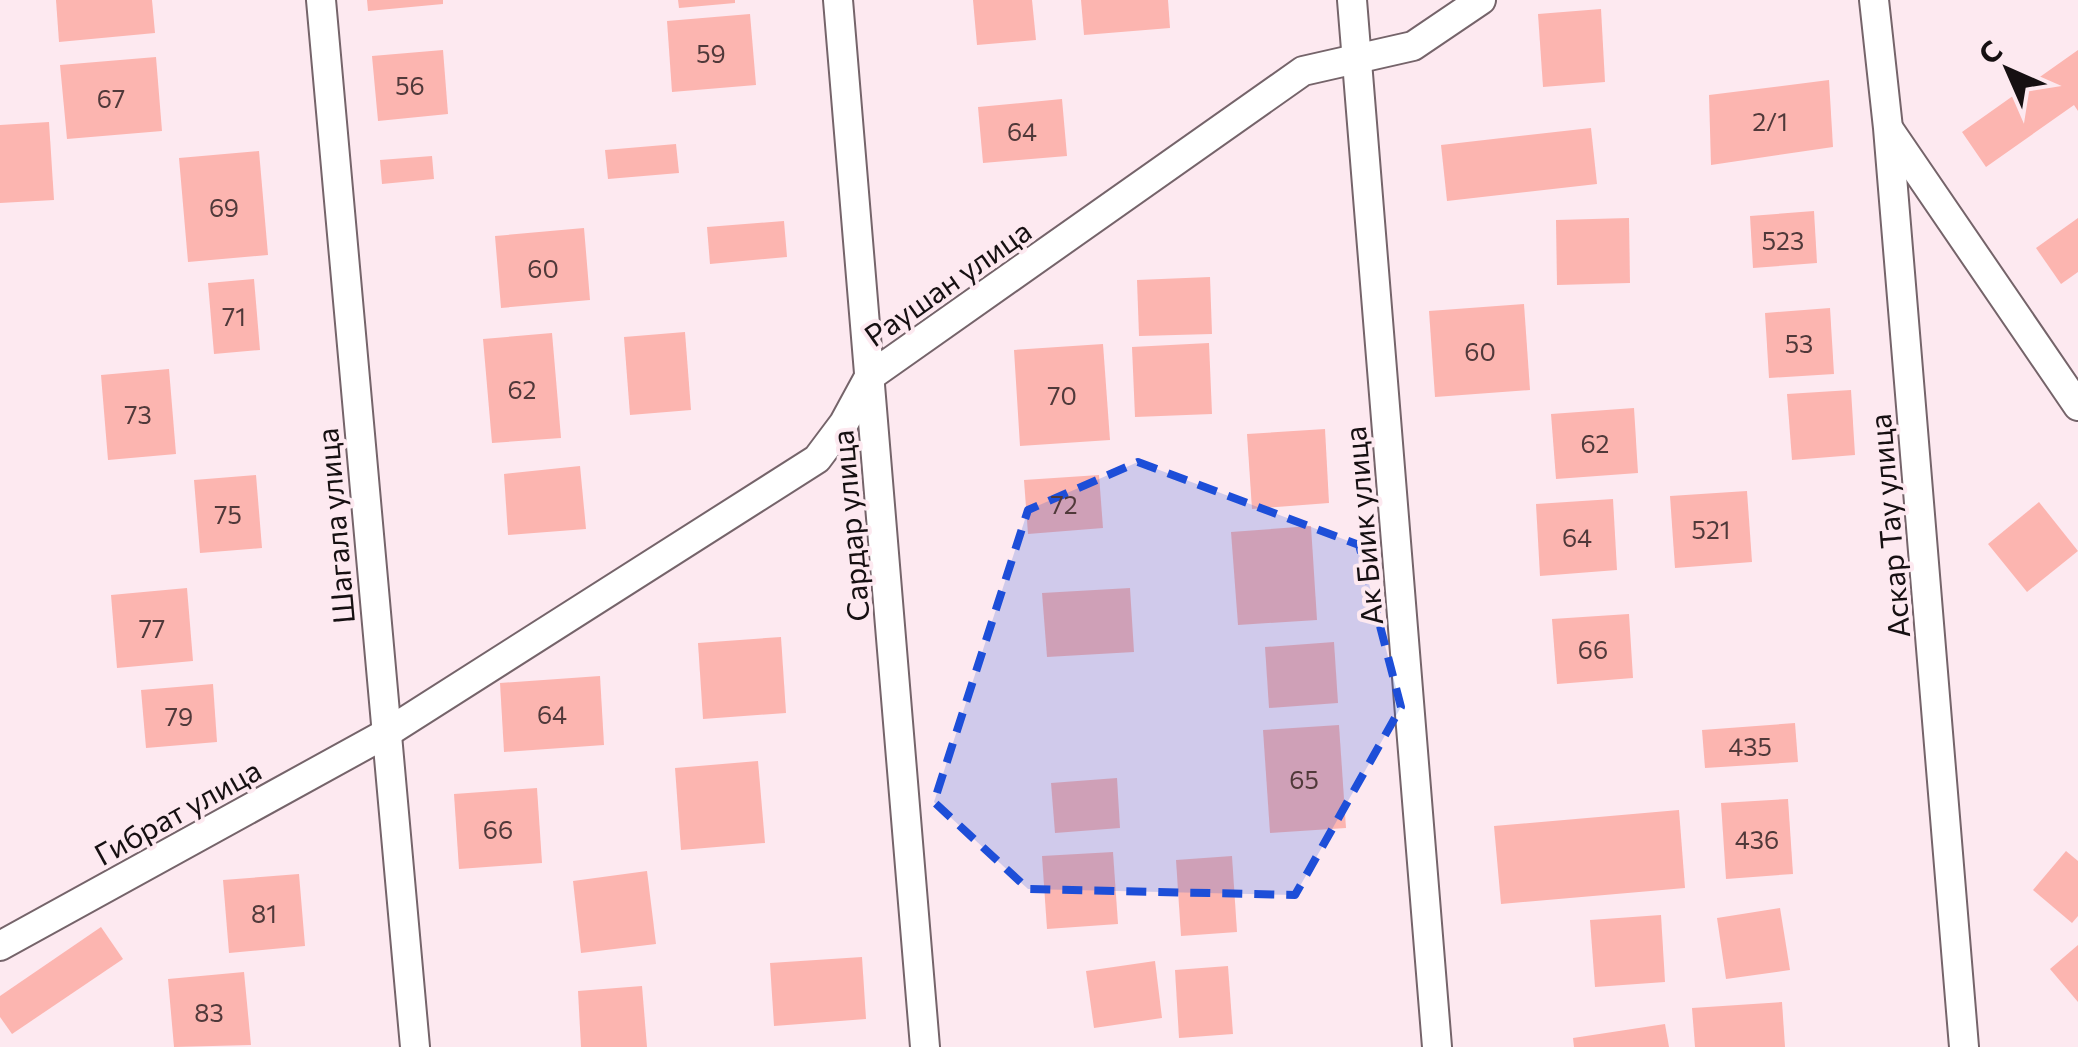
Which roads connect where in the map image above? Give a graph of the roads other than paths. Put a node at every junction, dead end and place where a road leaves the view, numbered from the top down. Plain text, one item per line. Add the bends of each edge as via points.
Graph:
1 (321, 0) edge
2 (838, 0) edge
3 (1352, 0) edge
4 (1482, 0) edge
5 (1874, 0) edge
6 (1357, 59) junction
7 (1888, 128) junction
8 (869, 376) junction
9 (2078, 406) edge
10 (385, 734) junction
11 (0, 946) edge
12 (416, 1047) edge
13 (925, 1047) edge
14 (1437, 1047) edge
15 (1964, 1047) edge

1 - 10 street, Шагала улица
2 - 8 street, Сардар улица
3 - 6 street, Ак Биик улица
4 - 6 street, Раушан улица via 1414,46
5 - 7 street, Аскар Тау улица
6 - 8 street, Раушан улица via 1303,71
6 - 14 street, Ак Биик улица
7 - 9 street
7 - 15 street, Аскар Тау улица
8 - 10 street, Раушан улица via 817,459
8 - 13 street, Сардар улица
10 - 11 street, Гибрат улица
10 - 12 street, Шагала улица

